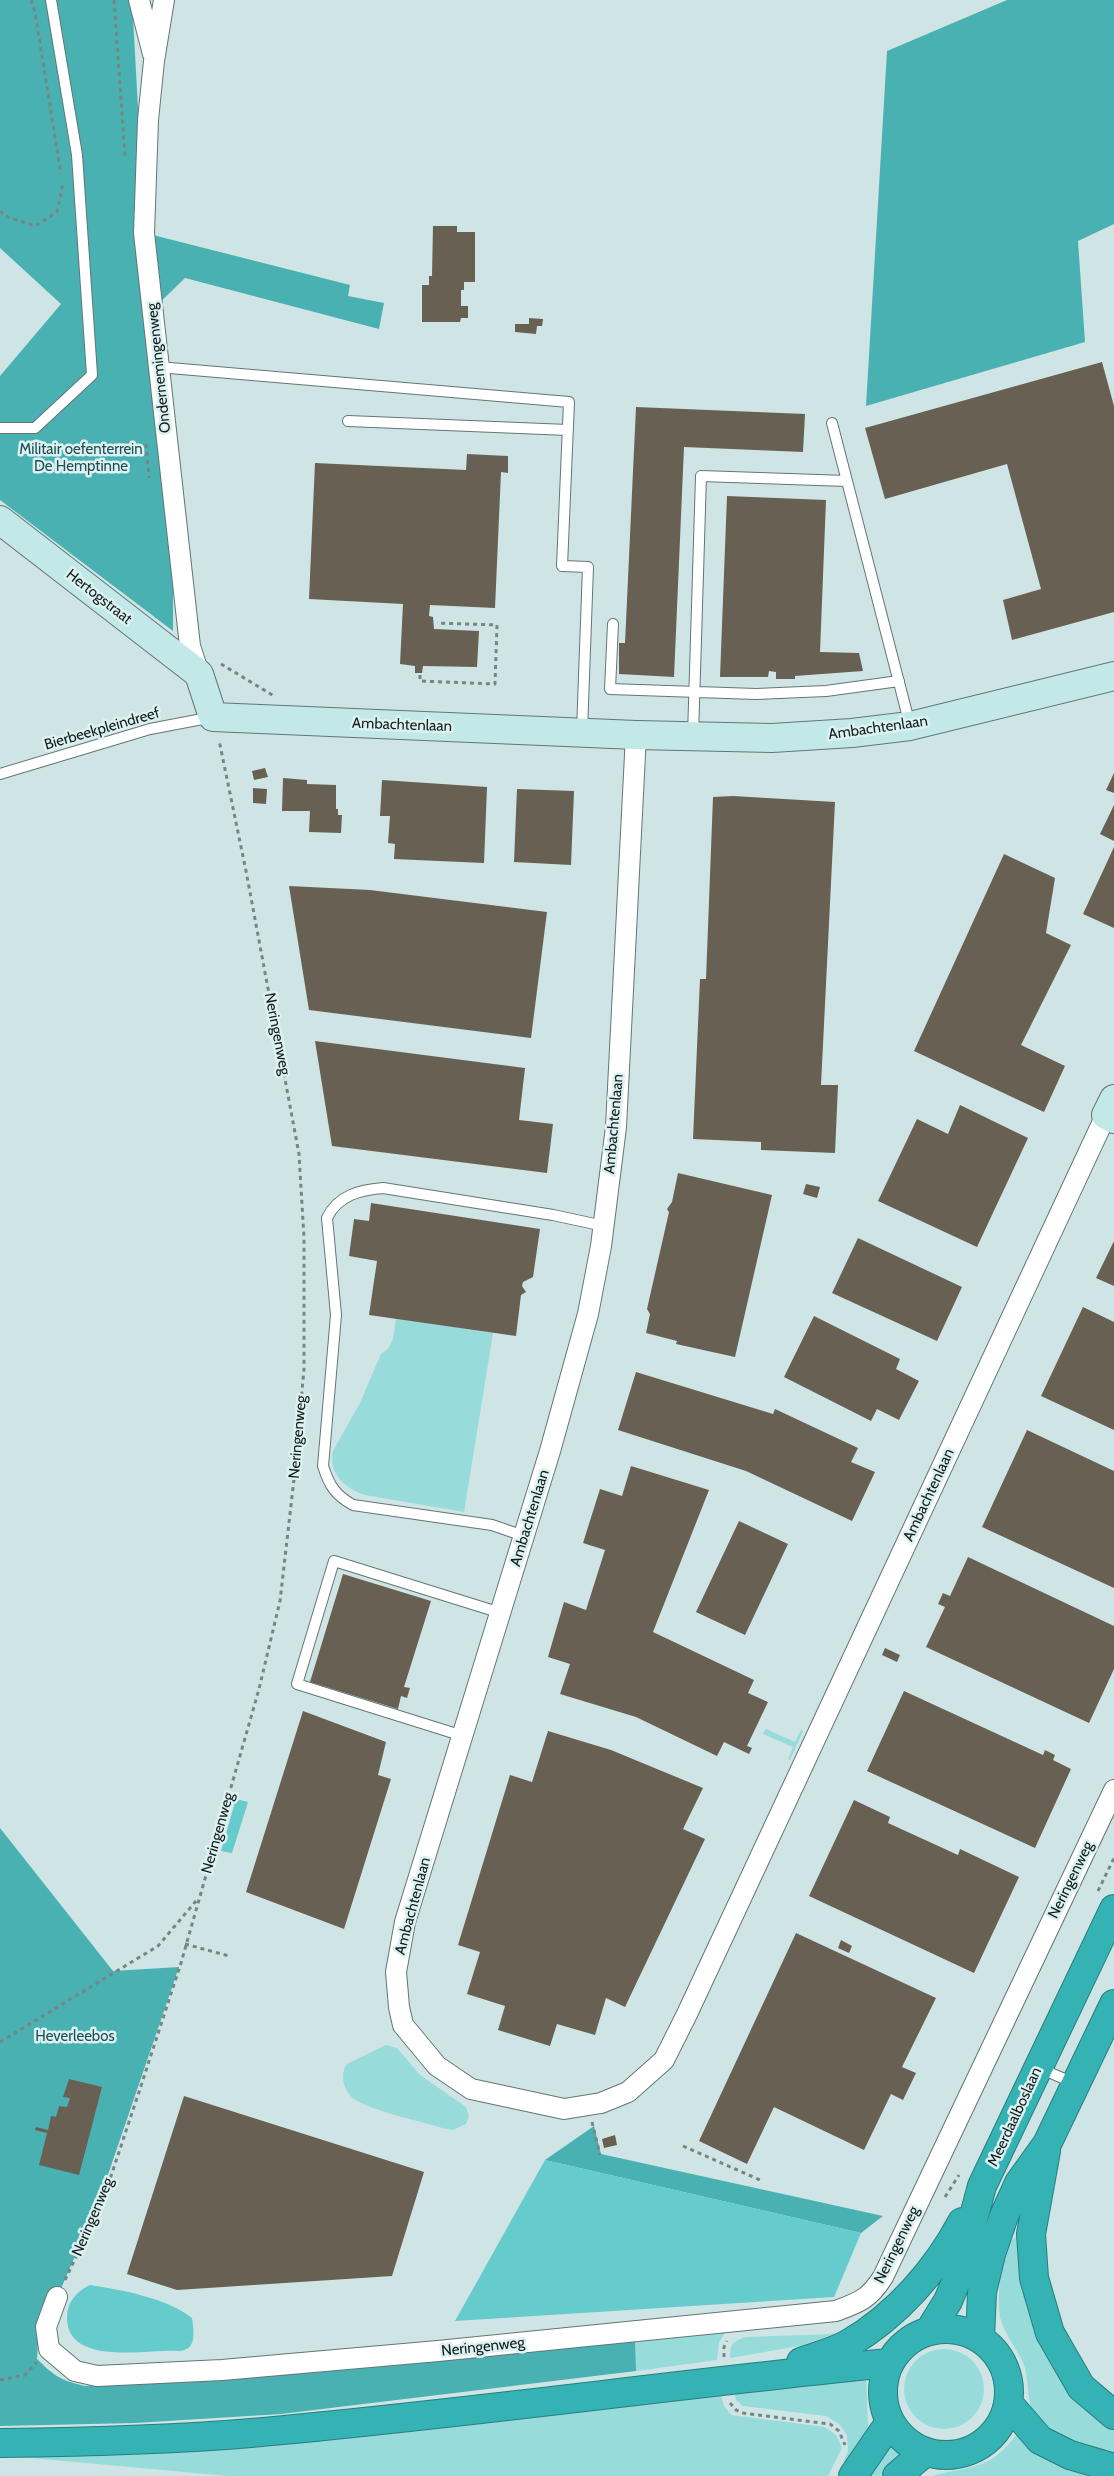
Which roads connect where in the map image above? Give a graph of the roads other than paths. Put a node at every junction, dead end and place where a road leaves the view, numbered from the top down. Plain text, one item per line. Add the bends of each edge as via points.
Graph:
1 (51, 0) edge
2 (139, 0) edge
3 (164, 0) edge
4 (154, 61) junction
5 (158, 367) junction
6 (348, 421) dead end
7 (832, 423) dead end
8 (0, 428) edge
9 (568, 430) junction
10 (847, 480) junction
11 (0, 520) edge
12 (613, 624) dead end
13 (199, 674) junction
14 (1114, 676) edge
15 (899, 681) junction
16 (694, 693) junction
17 (214, 717) junction
18 (910, 726) junction
19 (582, 732) junction
20 (636, 735) junction
21 (693, 737) junction
22 (0, 774) edge
23 (1111, 1111) edge
24 (604, 1226) junction
25 (524, 1536) junction
26 (500, 1613) junction
27 (463, 1736) junction
28 (1114, 1790) edge
29 (1106, 1901) edge
30 (1114, 2004) edge
31 (1038, 2068) junction
32 (1076, 2084) junction
33 (1047, 2144) junction
34 (972, 2179) junction
35 (57, 2297) road end
36 (930, 2330) junction
37 (980, 2338) junction
38 (888, 2363) junction
39 (768, 2375) junction
40 (1009, 2404) junction
41 (1114, 2415) edge
42 (890, 2422) junction
43 (0, 2443) edge
44 (925, 2452) junction
45 (850, 2464) edge
46 (1114, 2468) edge
47 (897, 2476) edge

1 - 8 lane via 76,155 92,375 35,428
2 - 4 street, Ondernemingenweg
3 - 4 street, Ondernemingenweg
4 - 5 street, Ondernemingenweg via 148,120 144,233
5 - 9 lane via 569,402
5 - 13 street, Ondernemingenweg via 190,646
6 - 9 lane
7 - 10 lane
9 - 19 lane via 562,566 588,567
10 - 15 lane
10 - 16 lane via 701,476
11 - 13 street, Hertogstraat
12 - 16 lane via 610,689
13 - 17 street
14 - 18 street, Ambachtenlaan
15 - 16 lane via 826,691
15 - 18 lane
16 - 21 lane
17 - 19 street, Ambachtenlaan
17 - 22 lane, Bierbeekpleindreef via 150,729
18 - 21 street, Ambachtenlaan via 772,738
19 - 20 street, Ambachtenlaan
20 - 21 street, Ambachtenlaan
20 - 24 street, Ambachtenlaan via 616,1128
23 - 27 street, Ambachtenlaan via 692,2005 664,2060 628,2092 601,2103 564,2109 472,2089 437,2066 403,2024 398,2008 396,1972 405,1922
24 - 25 street, Ambachtenlaan via 588,1314
24 - 25 lane via 383,1188 362,1190 343,1198 331,1208 327,1218 336,1315 323,1466 329,1485 340,1497 353,1504 492,1525
25 - 26 street, Ambachtenlaan
26 - 27 street, Ambachtenlaan
26 - 27 lane via 334,1562 297,1684
28 - 35 street, Neringenweg via 883,2277 873,2293 860,2302 836,2310 438,2351 222,2370 97,2376 75,2371 49,2349 46,2327
29 - 31 highway, Meerdaalboslaan
30 - 32 highway
31 - 32 lane
31 - 34 highway, Meerdaalboslaan
32 - 33 highway
33 - 37 highway via 1019,2183 1004,2216 982,2292
33 - 41 highway via 1031,2234 1034,2278 1050,2333 1081,2387
34 - 36 highway, Meerdaalboslaan via 957,2279
34 - 39 highway via 946,2252 890,2315 847,2345
36 - 37 highway, Meerdaalboslaan via 947,2328
36 - 38 highway, Meerdaalboslaan via 899,2348
37 - 40 highway, Meerdaalboslaan via 996,2352 1006,2370
38 - 39 highway
38 - 42 highway, Meerdaalboslaan via 882,2382 883,2403
39 - 43 highway via 515,2406 249,2433
40 - 44 highway, Meerdaalboslaan via 1006,2416 983,2444 945,2456
40 - 46 highway via 1040,2440 1070,2455
42 - 44 highway, Meerdaalboslaan via 910,2445
42 - 45 highway
44 - 47 highway

